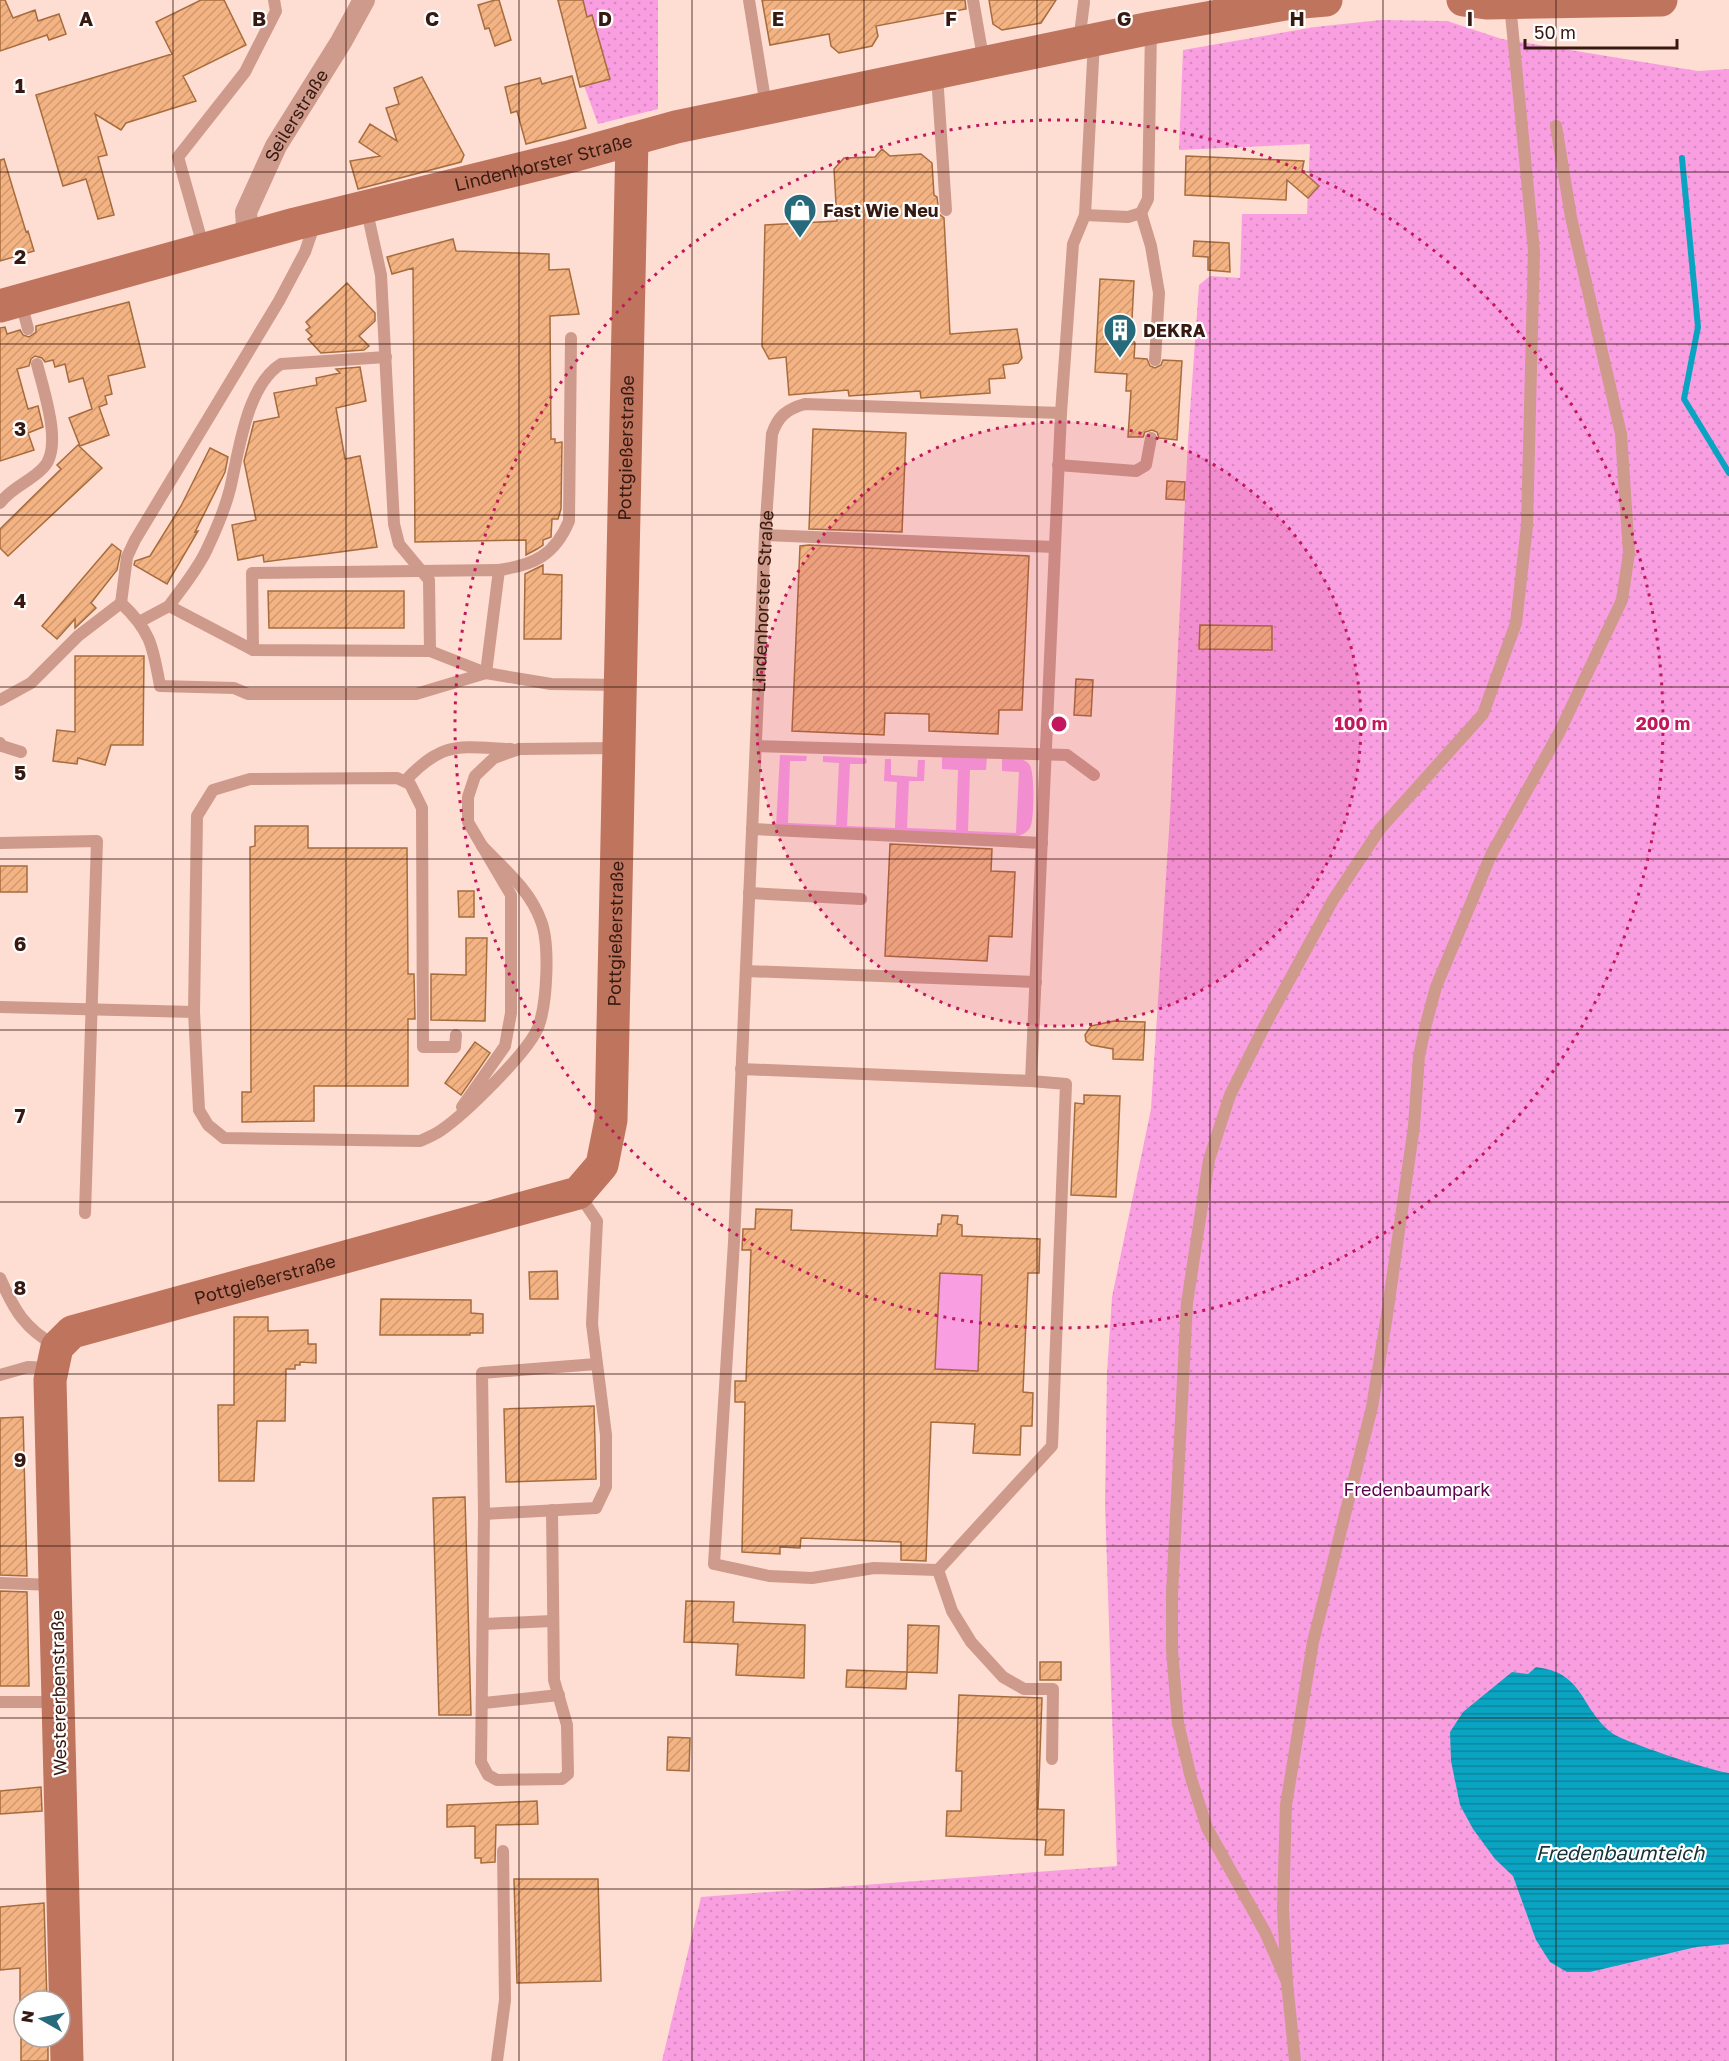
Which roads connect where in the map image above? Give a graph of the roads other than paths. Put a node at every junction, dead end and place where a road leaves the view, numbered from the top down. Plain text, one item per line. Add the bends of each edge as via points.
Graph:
1 (274, 0) edge
2 (364, 0) edge
3 (749, 0) edge
4 (973, 0) edge
5 (1326, 0) edge
6 (1463, 0) edge
7 (1631, 0) edge
8 (1661, 0) edge
9 (1553, 1) edge
10 (1084, 2) dead end
11 (1510, 2) junction
12 (1151, 28) junction
13 (1086, 42) junction
14 (984, 64) junction
15 (937, 74) junction
16 (766, 107) junction
17 (1556, 126) dead end
18 (632, 139) junction
19 (366, 207) junction
20 (946, 210) dead end
21 (1141, 213) junction
22 (1085, 215) junction
23 (316, 219) junction
24 (248, 237) junction
25 (204, 250) junction
26 (16, 312) edge
27 (571, 338) dead end
28 (386, 357) junction
29 (1155, 360) dead end
30 (37, 364) dead end
31 (1061, 413) junction
32 (1151, 438) dead end
33 (1058, 465) junction
34 (0, 503) edge
35 (765, 535) junction
36 (1055, 547) junction
37 (499, 570) junction
38 (421, 571) junction
39 (121, 603) junction
40 (169, 606) junction
41 (141, 621) junction
42 (253, 650) junction
43 (430, 651) junction
44 (486, 673) junction
45 (621, 685) junction
46 (0, 700) edge
47 (0, 743) edge
48 (756, 746) junction
49 (620, 748) junction
50 (519, 749) junction
51 (21, 752) dead end
52 (1046, 754) junction
53 (1094, 775) dead end
54 (405, 782) junction
55 (752, 829) junction
56 (0, 843) edge
57 (1042, 843) junction
58 (482, 846) junction
59 (749, 894) junction
60 (861, 899) dead end
61 (746, 970) junction
62 (1036, 982) junction
63 (0, 1007) edge
64 (93, 1008) junction
65 (194, 1012) junction
66 (456, 1035) dead end
67 (741, 1069) junction
68 (1031, 1081) junction
69 (453, 1120) junction
70 (578, 1193) junction
71 (85, 1213) dead end
72 (0, 1278) edge
73 (61, 1349) junction
74 (596, 1364) junction
75 (0, 1375) edge
76 (552, 1510) junction
77 (484, 1514) junction
78 (939, 1570) junction
79 (0, 1583) edge
80 (56, 1584) junction
81 (552, 1621) junction
82 (484, 1624) junction
83 (559, 1695) junction
84 (0, 1702) edge
85 (58, 1702) junction
86 (484, 1703) junction
87 (1052, 1759) dead end
88 (503, 1851) dead end
89 (1287, 1982) junction
90 (67, 2061) edge
91 (497, 2061) edge
92 (1295, 2061) edge

1 - 25 lane via 276,11 245,72 178,157
2 - 24 street, Seilerstraße via 267,166 246,213
3 - 16 lane
4 - 14 lane
5 - 12 street, Lindenhorster Straße
6 - 11 street
7 - 8 street
7 - 9 street
9 - 11 street
10 - 13 lane
11 - 89 lane via 1534,251 1527,526 1516,623 1483,714 1380,829 1333,900 1235,1085 1209,1160 1187,1303 1172,1594 1178,1723 1207,1828 1265,1932
12 - 13 street, Lindenhorster Straße
12 - 21 lane via 1148,199
13 - 14 street, Lindenhorster Straße
13 - 22 lane
14 - 15 street, Lindenhorster Straße
15 - 16 street, Lindenhorster Straße
15 - 20 lane
16 - 18 street, Lindenhorster Straße
17 - 89 lane via 1571,217 1621,434 1629,553 1622,600 1559,733 1491,855 1436,987 1426,1024 1372,1407 1313,1642 1286,1805 1283,1909
18 - 19 street, Lindenhorster Straße
18 - 45 street, Pottgießerstraße
19 - 23 street, Lindenhorster Straße
19 - 28 lane via 381,275
21 - 22 lane via 1128,217
21 - 29 lane via 1159,293
22 - 31 lane via 1073,244
23 - 24 street, Lindenhorster Straße
23 - 39 lane via 305,252 279,301 135,540 127,557
24 - 25 street, Lindenhorster Straße
25 - 26 street, Lindenhorster Straße
27 - 37 lane via 569,520 557,545 548,552 521,567
28 - 38 lane via 394,524 399,544
28 - 40 lane via 280,364 275,368 244,422 230,490 206,551
30 - 34 lane via 54,436 45,467 8,492
31 - 33 lane
31 - 35 lane, Lindenhorster Straße via 805,404 790,408 776,420 772,434
32 - 33 lane via 1146,465 1136,471
33 - 36 lane
35 - 36 lane
35 - 48 lane, Lindenhorster Straße
36 - 52 lane
37 - 38 lane
37 - 44 lane
38 - 42 lane via 252,573
38 - 43 lane via 429,580
39 - 41 lane
39 - 46 lane via 78,636 31,683
40 - 41 lane
40 - 42 lane
41 - 44 lane via 153,646 160,686 234,688 248,694 416,694
42 - 43 lane
43 - 44 lane
44 - 45 lane via 551,684
45 - 49 street, Pottgießerstraße
47 - 51 lane
48 - 52 lane
48 - 55 lane, Lindenhorster Straße
49 - 50 lane
49 - 70 street, Pottgießerstraße via 611,1120 602,1165
50 - 54 lane via 454,747 434,754
50 - 58 lane via 494,758 475,776 468,796 468,822
52 - 53 lane via 1067,755
52 - 57 lane
54 - 65 lane via 397,778 250,779 213,789 197,816
54 - 66 lane via 410,784 422,808 423,1047 455,1047
55 - 57 lane
55 - 59 lane, Lindenhorster Straße
56 - 64 lane via 97,842
57 - 62 lane
58 - 69 lane via 511,895 511,1013 505,1046
58 - 69 lane via 530,897 542,922 544,1005 539,1027 524,1048 494,1083
59 - 60 lane
59 - 61 lane, Lindenhorster Straße
61 - 62 lane
61 - 67 lane, Lindenhorster Straße
62 - 68 lane
63 - 64 lane
64 - 65 lane
64 - 71 lane
65 - 69 lane via 199,1110 208,1125 224,1138 420,1141
67 - 68 lane
67 - 78 lane, Lindenhorster Straße via 714,1564 769,1576 812,1578 874,1568
68 - 78 lane via 1066,1084 1052,1446
70 - 73 street, Pottgießerstraße
70 - 74 lane via 597,1221 592,1324
72 - 73 lane via 10,1302 34,1334
73 - 75 lane via 28,1367
73 - 80 street, Westererbenstraße via 50,1380
74 - 76 lane via 606,1435 606,1487 596,1508
74 - 77 lane via 482,1373
76 - 77 lane
76 - 81 lane
77 - 82 lane
78 - 87 lane via 952,1611 971,1642 1003,1677 1024,1689 1053,1689
79 - 80 lane
80 - 85 street, Westererbenstraße
81 - 82 lane
81 - 83 lane via 554,1680
82 - 86 lane
83 - 86 lane
83 - 86 lane via 570,1744 568,1774 562,1779 513,1781 488,1775 482,1762
84 - 85 lane
85 - 90 street, Westererbenstraße
88 - 91 lane via 505,2000
89 - 92 lane

